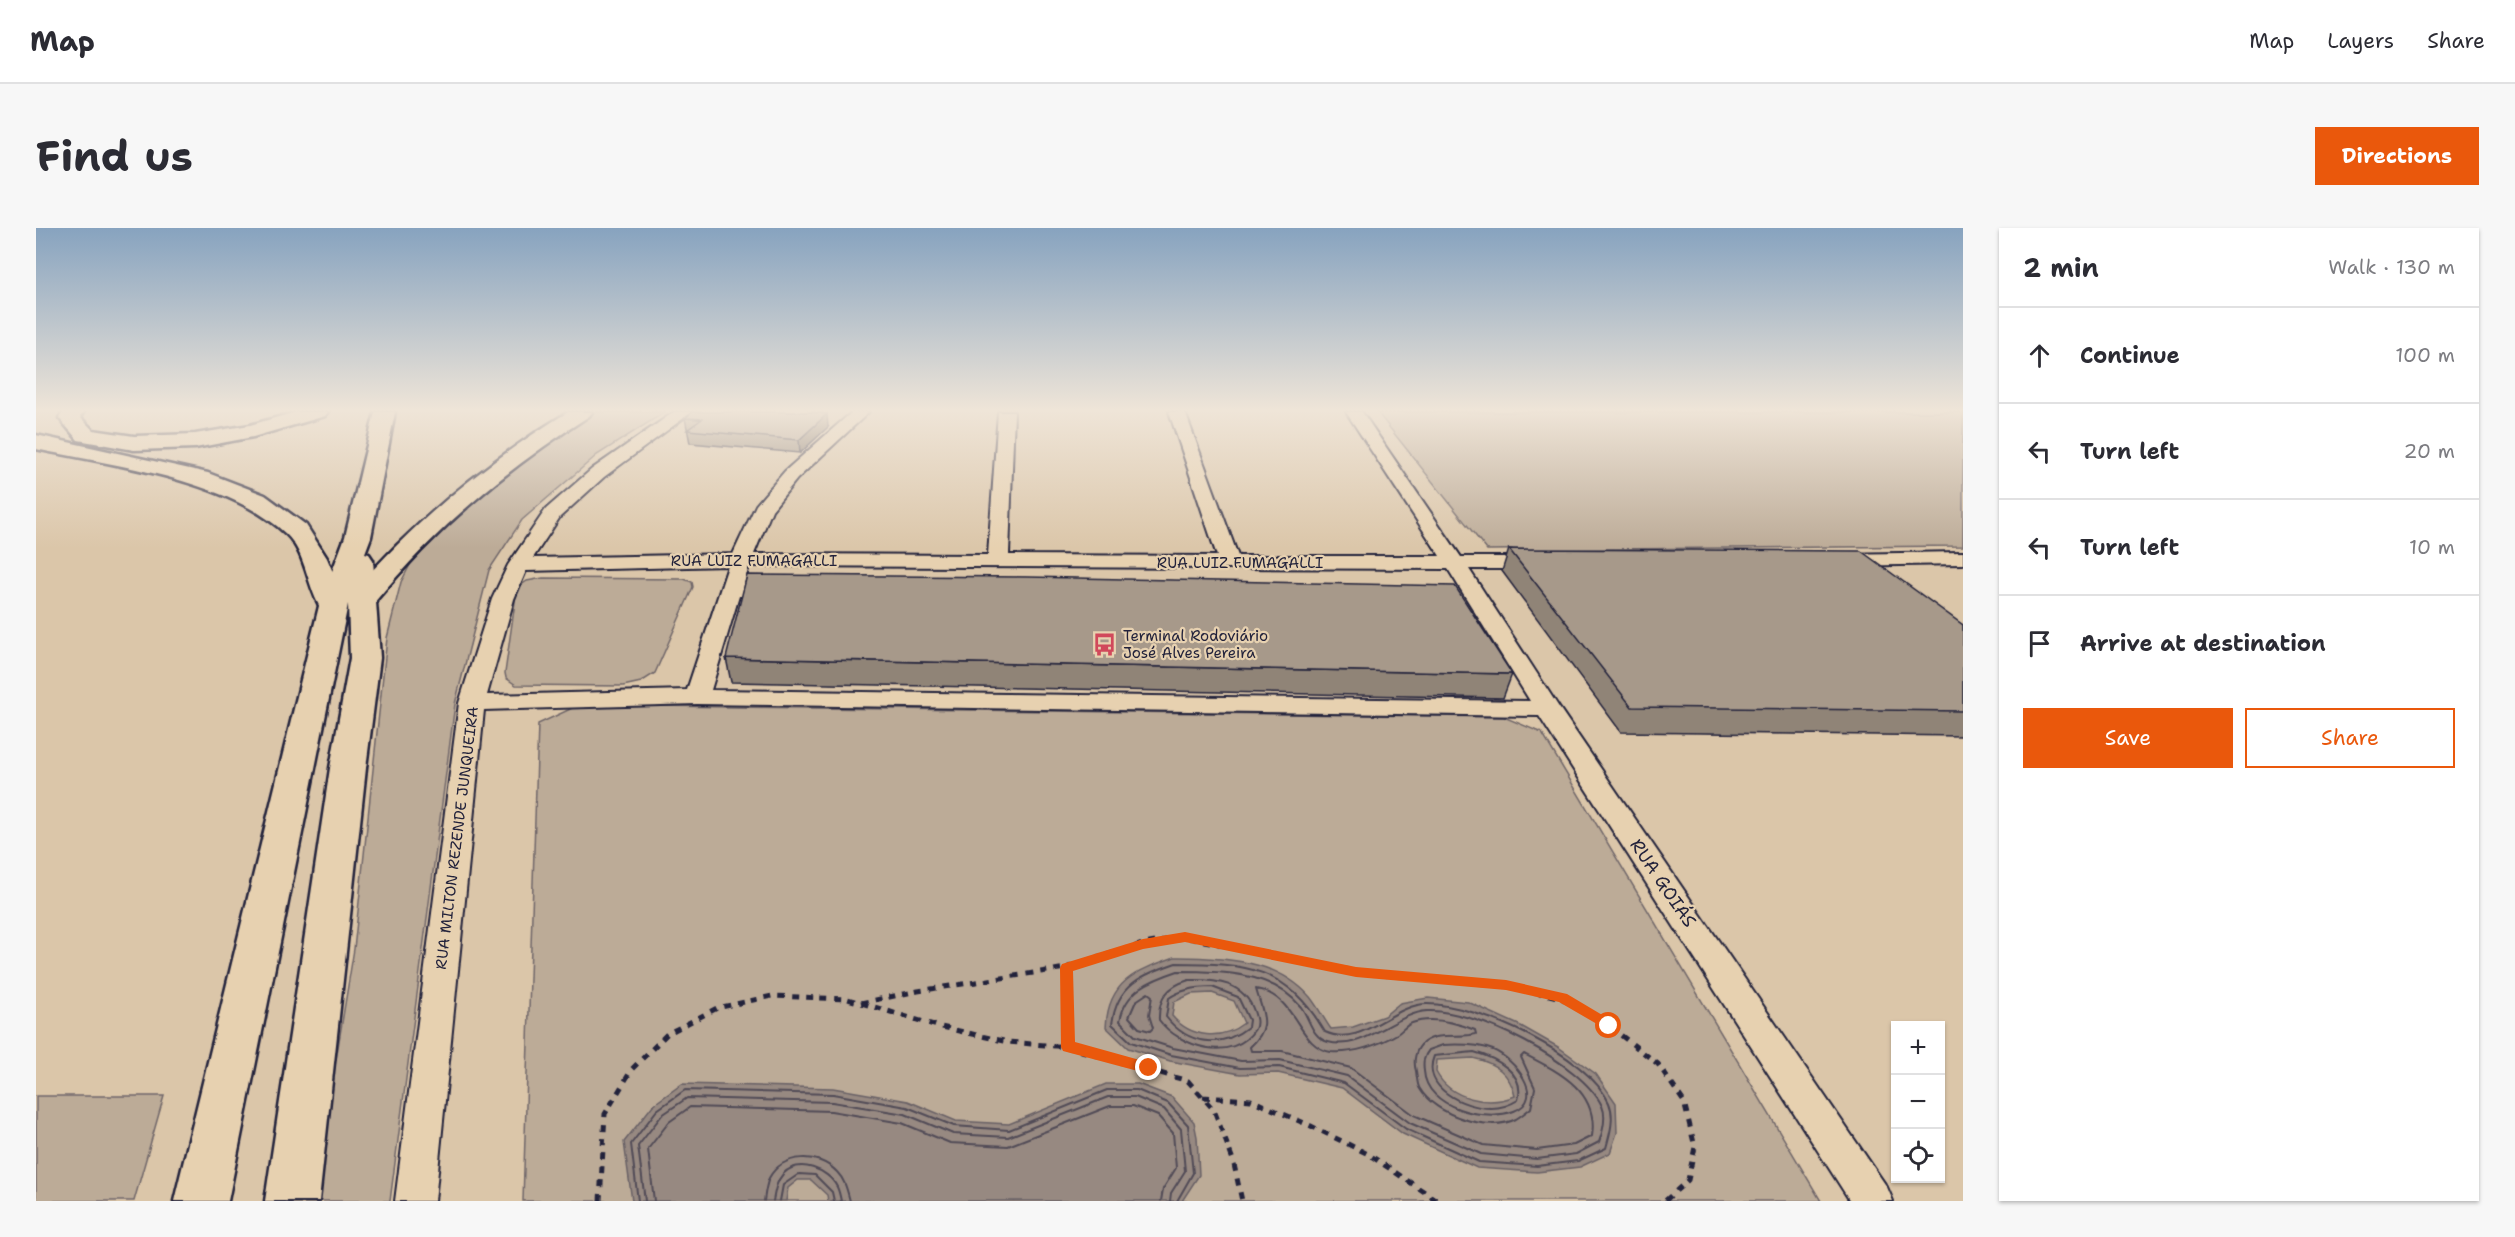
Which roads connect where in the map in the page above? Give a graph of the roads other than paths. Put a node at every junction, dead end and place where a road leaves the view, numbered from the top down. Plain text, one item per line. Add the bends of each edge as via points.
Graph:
1 (106, 457) edge
2 (375, 457) edge
3 (511, 457) edge
4 (620, 457) edge
5 (811, 457) edge
6 (1004, 457) edge
7 (1193, 457) edge
8 (1384, 457) edge
9 (1963, 558) edge
10 (741, 560) junction
11 (1813, 560) edge
12 (1849, 560) junction
13 (998, 561) junction
14 (1563, 562) edge
15 (1230, 563) junction
16 (1455, 564) junction
17 (518, 565) junction
18 (1878, 582) edge
19 (732, 590) junction
20 (796, 590) edge
21 (348, 602) junction
22 (698, 697) junction
23 (472, 703) junction
24 (1547, 709) junction
25 (201, 1201) edge
26 (292, 1201) edge
27 (415, 1201) edge
28 (1873, 1201) edge

1 - 21 main road via 200,478 256,500 297,530
2 - 21 main road
3 - 21 main road via 432,521
4 - 17 street, RUA MILTON REZENDE JUNQUEIRA via 553,513
5 - 10 street via 763,509
6 - 13 street
7 - 15 street
8 - 16 street, RUA GOIÁS
9 - 12 street
10 - 13 street, RUA LUIZ FUMAGALLI
10 - 17 street, RUA LUIZ FUMAGALLI
10 - 19 street
11 - 12 street
12 - 18 street
13 - 15 street, RUA LUIZ FUMAGALLI
14 - 16 street, RUA LUIZ FUMAGALLI
15 - 16 street, RUA LUIZ FUMAGALLI
16 - 24 street, RUA GOIÁS via 1466,598
17 - 23 street, RUA MILTON REZENDE JUNQUEIRA via 503,599
19 - 20 street
19 - 22 street
21 - 25 main road via 316,693
21 - 26 main road via 365,658
22 - 23 street
22 - 24 street
23 - 27 street, RUA MILTON REZENDE JUNQUEIRA
24 - 28 street, RUA GOIÁS

